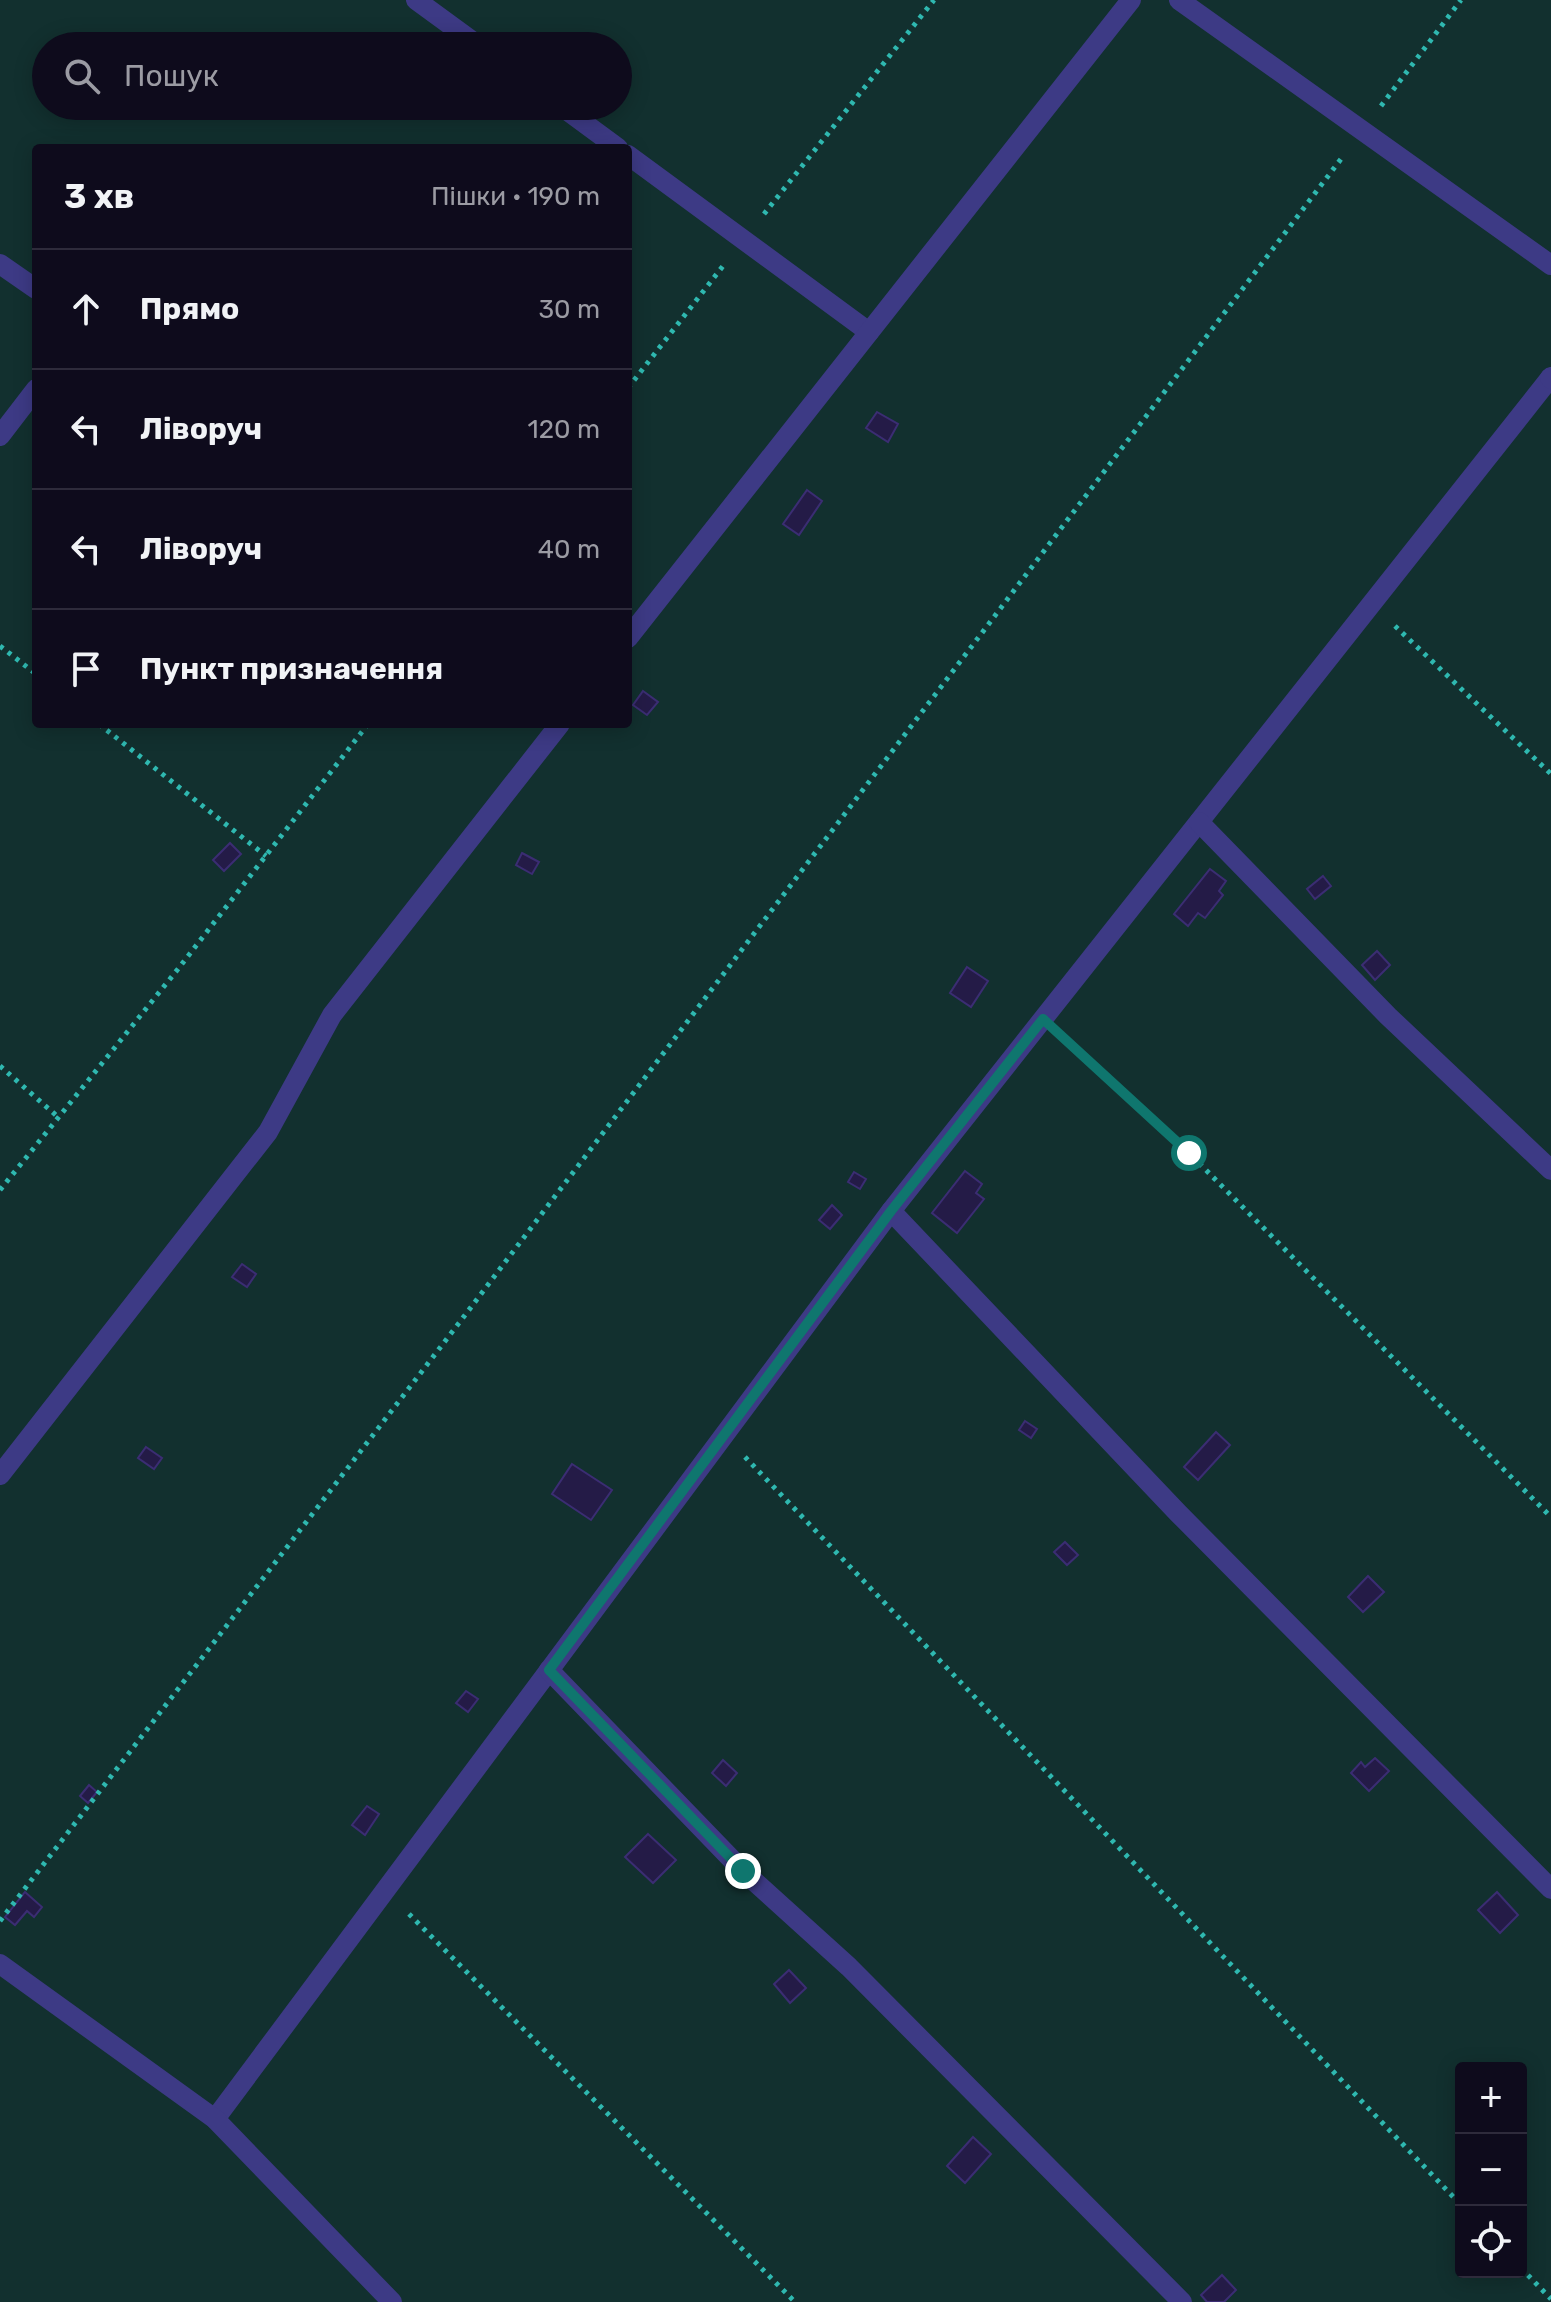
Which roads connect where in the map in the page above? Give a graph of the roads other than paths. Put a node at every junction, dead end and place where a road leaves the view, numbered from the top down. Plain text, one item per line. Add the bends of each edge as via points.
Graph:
1 (416, 0) edge
2 (1131, 0) edge
3 (1179, 0) edge
4 (460, 32) edge
5 (580, 120) edge
6 (613, 144) edge
7 (632, 158) edge
8 (0, 264) edge
9 (1551, 265) edge
10 (32, 286) edge
11 (869, 332) junction
12 (1551, 378) edge
13 (32, 394) edge
14 (0, 436) edge
15 (632, 633) edge
16 (557, 728) edge
17 (1199, 822) junction
18 (1551, 1170) edge
19 (891, 1211) junction
20 (0, 1475) edge
21 (549, 1670) junction
22 (1551, 1889) edge
23 (0, 1964) edge
24 (215, 2119) junction
25 (392, 2302) edge
26 (1182, 2302) edge

1 - 4 street
2 - 11 street
3 - 9 street
5 - 6 street
7 - 11 street
8 - 10 street
11 - 15 street
12 - 17 street
13 - 14 street
16 - 20 street via 332,1015 268,1132
17 - 18 street via 1388,1016
17 - 19 street
19 - 21 street
19 - 22 street via 1178,1513
21 - 24 street
21 - 26 street via 743,1871 849,1967
23 - 24 street
24 - 25 street

